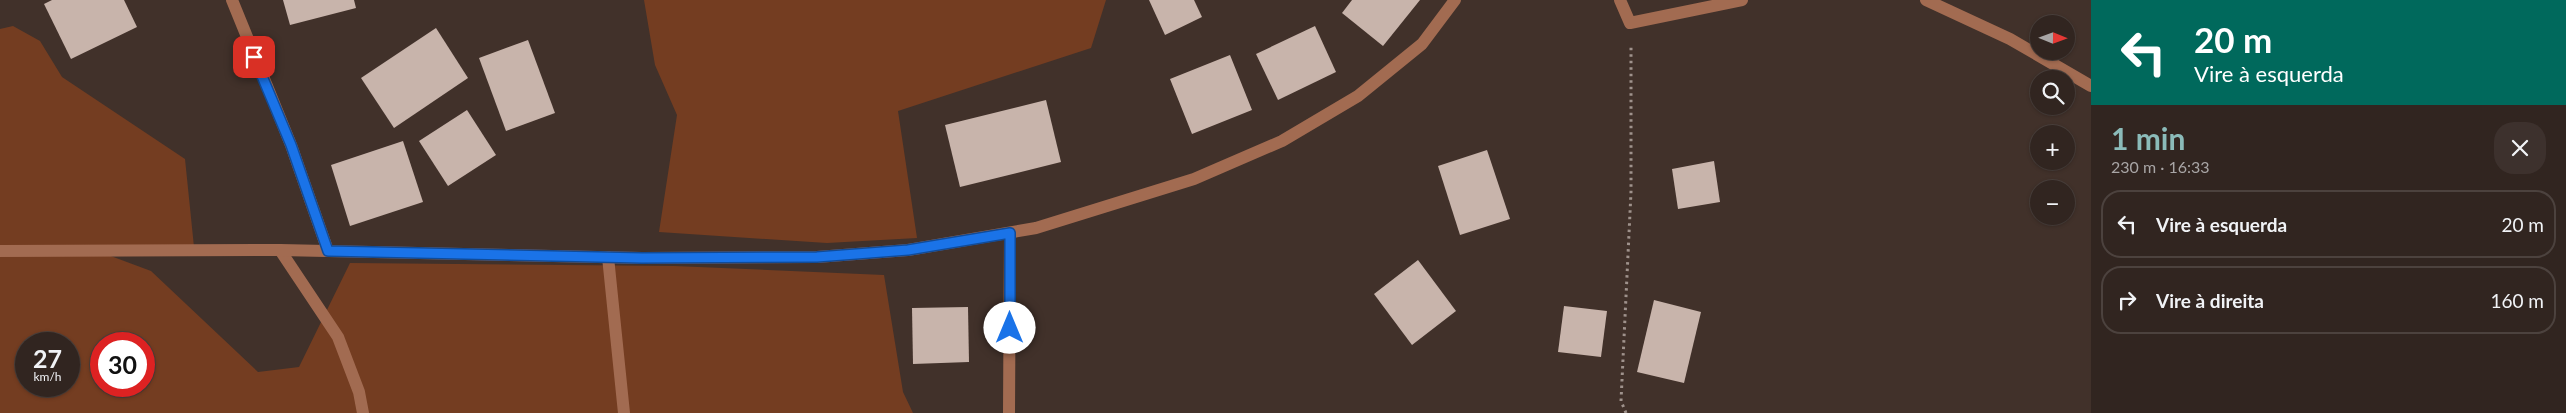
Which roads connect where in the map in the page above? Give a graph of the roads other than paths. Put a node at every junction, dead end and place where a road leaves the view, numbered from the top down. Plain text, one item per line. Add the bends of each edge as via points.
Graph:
1 (232, 0) edge
2 (1455, 0) edge
3 (1620, 0) edge
4 (1742, 0) edge
5 (1926, 0) edge
6 (2091, 86) edge
7 (1010, 233) junction
8 (280, 250) junction
9 (0, 251) edge
10 (328, 251) junction
11 (608, 257) junction
12 (364, 413) edge
13 (624, 413) edge
14 (1009, 413) edge

1 - 10 street via 291,145
2 - 7 street via 1422,44 1408,56 1358,96 1282,141 1194,179 1036,228
3 - 4 street via 1630,23
5 - 6 street via 2010,39
7 - 11 street via 908,250 817,257
7 - 14 street
8 - 9 street
8 - 10 street
8 - 12 street via 338,337 360,392
10 - 11 street
11 - 13 street

